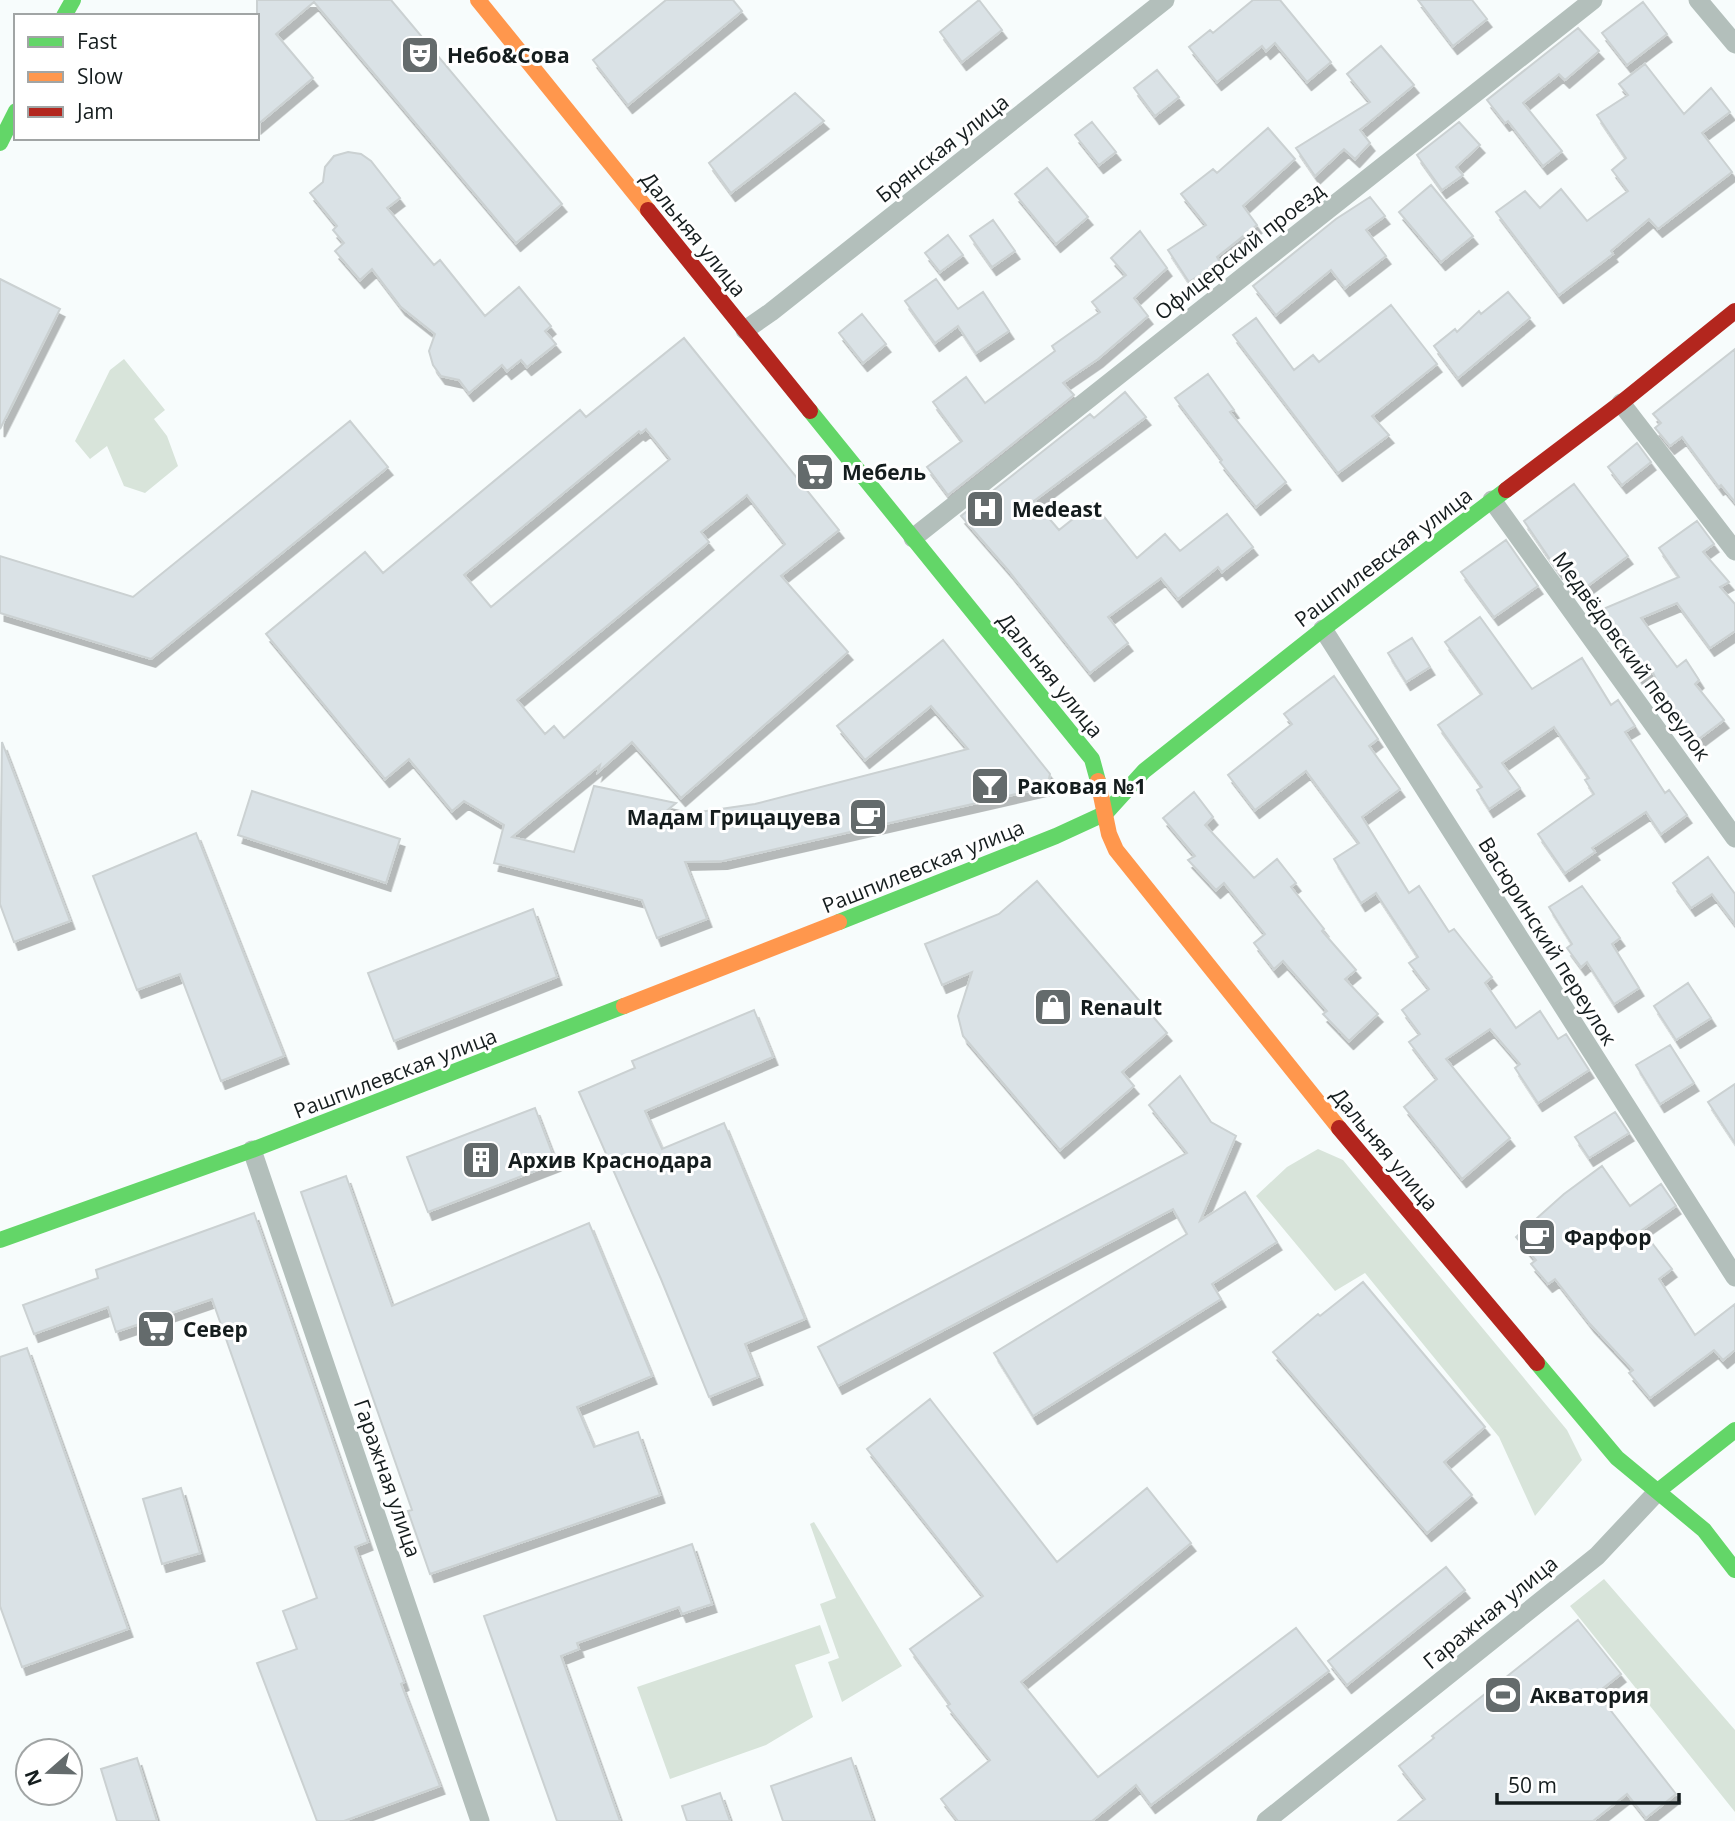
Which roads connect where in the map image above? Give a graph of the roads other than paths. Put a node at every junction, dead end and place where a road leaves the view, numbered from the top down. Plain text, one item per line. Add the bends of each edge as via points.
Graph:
1 (478, 0) edge
2 (1165, 0) edge
3 (1593, 0) edge
4 (1698, 0) edge
5 (1735, 44) edge
6 (14, 115) edge
7 (0, 142) edge
8 (1735, 312) edge
9 (745, 330) junction
10 (1621, 403) junction
11 (1492, 500) junction
12 (913, 538) junction
13 (1735, 551) edge
14 (1323, 629) junction
15 (1106, 813) junction
16 (1735, 838) edge
17 (252, 1150) junction
18 (0, 1240) edge
19 (1735, 1277) edge
20 (1735, 1430) edge
21 (1658, 1491) junction
22 (1735, 1570) edge
23 (480, 1821) edge
24 (1266, 1821) edge

1 - 9 street, Дальняя улица
2 - 9 street, Брянская улица
3 - 12 street, Офицерский проезд
4 - 5 street
6 - 7 street
8 - 10 street, Рашпилевская улица
9 - 12 street, Дальняя улица
10 - 11 street, Рашпилевская улица
10 - 13 street
11 - 14 street, Рашпилевская улица
11 - 16 street, Медвёдовский переулок
12 - 15 street, Дальняя улица via 1092,759
14 - 15 street, Рашпилевская улица via 1144,771
14 - 19 street, Васюринский переулок
15 - 17 street, Рашпилевская улица
15 - 21 street, Дальняя улица via 1116,850 1250,1019 1617,1458
17 - 18 street, Рашпилевская улица
17 - 23 street, Гаражная улица
20 - 21 street, Гаражная улица
21 - 22 street, Дальняя улица via 1704,1530
21 - 24 street, Гаражная улица via 1597,1556

